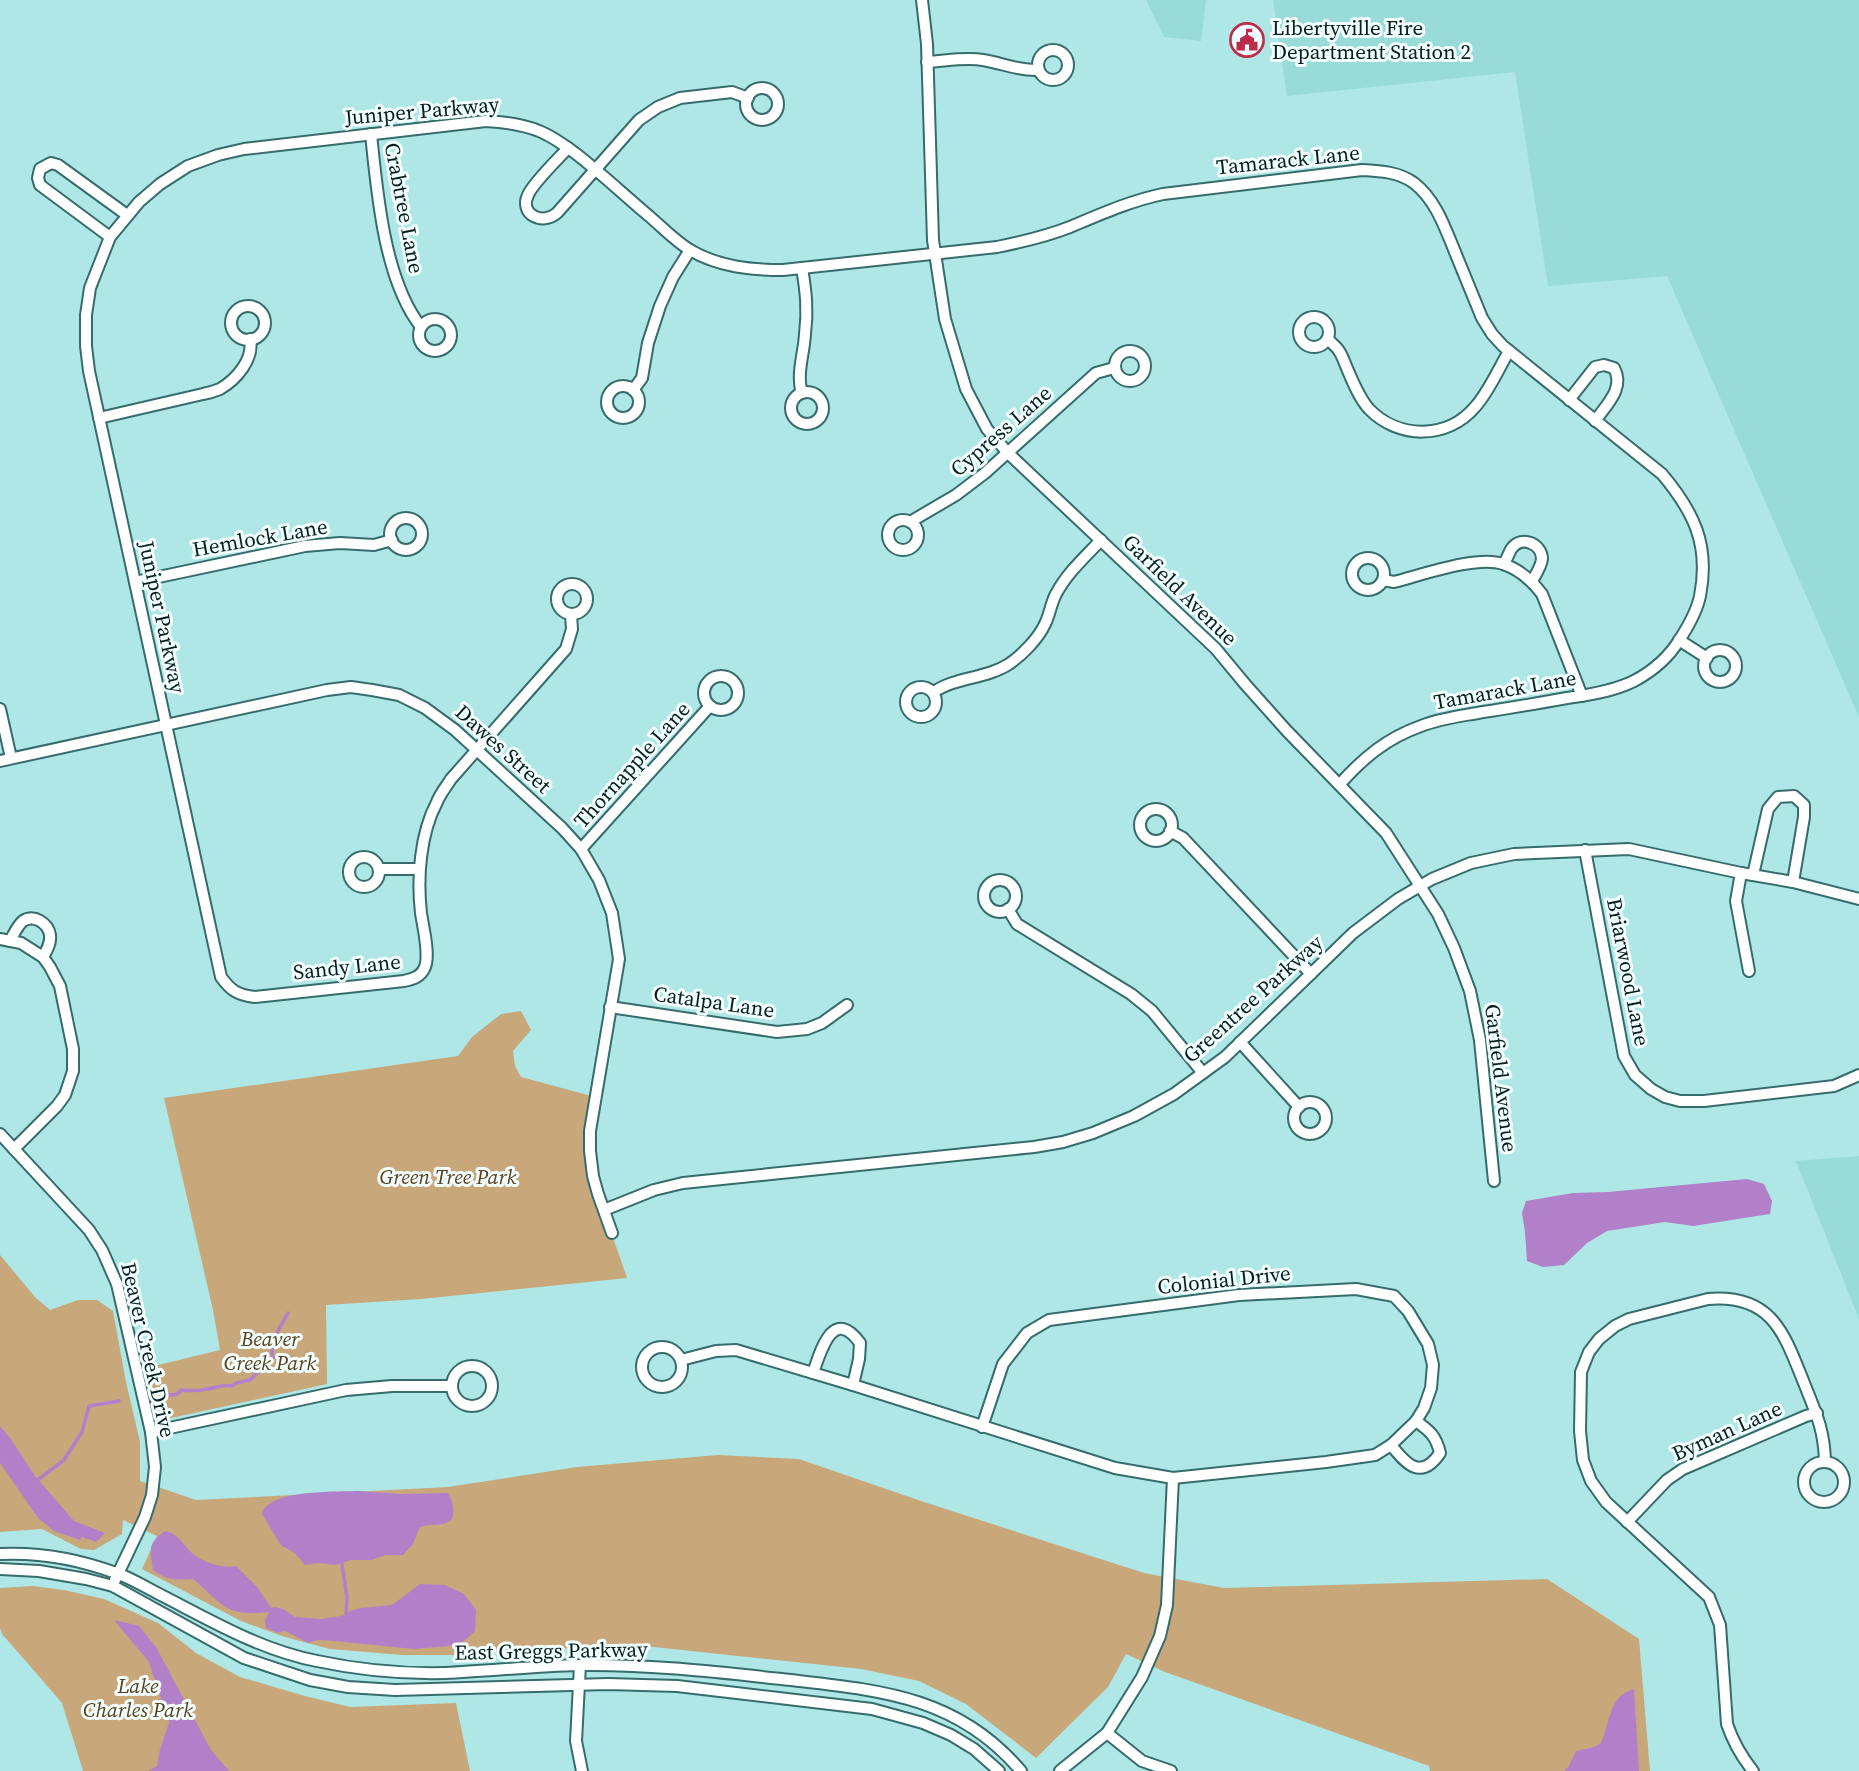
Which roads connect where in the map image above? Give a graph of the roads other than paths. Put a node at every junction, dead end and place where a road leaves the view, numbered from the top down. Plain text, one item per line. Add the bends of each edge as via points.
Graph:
1 (922, 0) edge
2 (928, 62) junction
3 (1038, 70) dead end
4 (748, 98) dead end
5 (371, 134) junction
6 (568, 148) junction
7 (595, 168) junction
8 (127, 215) junction
9 (110, 237) junction
10 (690, 250) junction
11 (934, 253) junction
12 (802, 268) junction
13 (421, 327) dead end
14 (250, 339) dead end
15 (1328, 339) dead end
16 (1509, 351) junction
17 (1114, 368) dead end
18 (633, 390) dead end
19 (802, 393) dead end
20 (1569, 400) junction
21 (99, 418) junction
22 (1595, 421) junction
23 (1008, 453) junction
24 (910, 522) dead end
25 (392, 540) dead end
26 (1101, 540) junction
27 (1504, 564) junction
28 (1383, 580) dead end
29 (1532, 581) junction
30 (135, 582) junction
31 (571, 615) dead end
32 (1679, 640) junction
33 (1707, 658) dead end
34 (934, 692) dead end
35 (1582, 696) junction
36 (710, 706) dead end
37 (0, 709) edge
38 (166, 725) junction
39 (477, 750) junction
40 (6, 759) edge
41 (1340, 784) junction
42 (1170, 831) dead end
43 (581, 849) junction
44 (1585, 850) junction
45 (379, 869) dead end
46 (419, 869) junction
47 (1741, 873) junction
48 (1753, 875) junction
49 (1793, 882) junction
50 (1420, 886) junction
51 (1859, 900) edge
52 (1008, 909) dead end
53 (5, 940) edge
54 (43, 957) junction
55 (1749, 971) dead end
56 (1311, 974) junction
57 (242, 996) joint
58 (848, 1005) dead end
59 (610, 1007) junction
60 (1240, 1042) junction
61 (1203, 1073) junction
62 (1859, 1075) edge
63 (1299, 1107) dead end
64 (0, 1134) edge
65 (14, 1149) junction
66 (1494, 1181) dead end
67 (604, 1210) junction
68 (612, 1233) dead end
69 (681, 1360) dead end
70 (813, 1373) junction
71 (853, 1385) junction
72 (452, 1386) dead end
73 (1817, 1413) junction
74 (1416, 1421) junction
75 (982, 1427) junction
76 (150, 1432) junction
77 (1391, 1445) junction
78 (1825, 1461) dead end
79 (1173, 1478) junction
80 (1628, 1522) junction
81 (0, 1554) edge
82 (0, 1569) edge
83 (118, 1574) junction
84 (113, 1586) junction
85 (580, 1665) junction
86 (579, 1685) junction
87 (1107, 1733) junction
88 (582, 1771) edge
89 (999, 1771) edge
90 (1021, 1771) edge
91 (1060, 1771) edge
92 (1171, 1771) edge
93 (1753, 1771) edge

1 - 2 street, Garfield Avenue
2 - 3 street via 970,58
2 - 11 street, Garfield Avenue
4 - 7 street via 733,92 680,98 658,107 639,120
5 - 6 street, Juniper Parkway via 486,121 540,131
5 - 8 street, Juniper Parkway via 218,155 188,166 160,184
5 - 13 street, Crabtree Lane via 395,276
6 - 7 street, Juniper Parkway
6 - 7 street via 528,193 526,204 531,214 541,219 553,217
7 - 10 street, Juniper Parkway
8 - 9 street, Juniper Parkway
8 - 9 street via 58,165 40,169 40,185
9 - 21 street, Juniper Parkway via 90,288 86,315 89,371
10 - 12 street, Juniper Parkway via 732,267
10 - 18 street via 660,306 642,378
11 - 12 street, Juniper Parkway
11 - 16 street, Tamarack Lane via 1030,240 1163,194 1383,171 1413,182 1427,195 1482,318
11 - 23 street, Garfield Avenue via 945,318 966,389 987,429
12 - 19 street via 807,299 799,382
14 - 21 street via 247,361 219,389
15 - 16 street via 1368,408 1388,425 1408,432 1443,429 1461,421 1475,407
16 - 20 street, Tamarack Lane
17 - 23 street, Cypress Lane via 1096,373
20 - 22 street, Tamarack Lane
20 - 22 street via 1595,367 1614,368 1618,387
21 - 30 street, Juniper Parkway
22 - 32 street, Tamarack Lane via 1662,474 1695,523 1701,542 1702,587 1699,606
23 - 24 street, Cypress Lane via 956,495
23 - 26 street, Garfield Avenue
25 - 30 street, Hemlock Lane via 374,545 305,546
26 - 34 street via 1069,573 1055,595 1045,626 1031,644 1009,664 985,676
26 - 41 street, Garfield Avenue via 1216,649 1287,732
27 - 28 street via 1474,562 1394,582
27 - 29 street
27 - 29 street via 1516,544 1532,543 1542,556
29 - 35 street via 1542,594
30 - 38 street, Juniper Parkway
31 - 39 street, Sandy Lane via 566,649
32 - 33 street
32 - 35 street, Tamarack Lane via 1670,655 1634,681
35 - 41 street, Tamarack Lane via 1419,726 1384,743
36 - 43 street, Thornapple Lane
37 - 40 street
38 - 39 street, Dawes Street via 351,687 399,695 425,708
38 - 40 street, Dawes Street
38 - 57 street, Juniper Parkway via 221,977
39 - 43 street, Dawes Street
39 - 46 street, Sandy Lane via 436,803
41 - 50 street, Garfield Avenue via 1386,833
42 - 56 street via 1184,838
43 - 59 street, Dawes Street via 599,880 614,923 619,960
44 - 47 street, Greentree Parkway via 1629,849
44 - 50 street, Greentree Parkway via 1514,854 1471,863
44 - 62 street, Briarwood Lane via 1624,1056 1635,1075 1651,1089 1680,1101 1704,1101 1834,1086
45 - 46 street
46 - 57 street, Sandy Lane via 426,964 414,979
47 - 48 street, Greentree Parkway
47 - 55 street via 1736,901
48 - 49 street, Greentree Parkway
48 - 49 street via 1768,809 1778,797 1794,796 1804,805 1804,817
49 - 51 street, Greentree Parkway
50 - 56 street, Greentree Parkway via 1353,933
50 - 66 street, Garfield Avenue via 1438,914 1470,991 1480,1040
52 - 61 street via 1017,924 1132,994 1152,1011
53 - 54 street via 21,943
53 - 54 street via 24,920 40,921 50,933
54 - 65 street via 60,986 73,1071 57,1106
56 - 60 street, Greentree Parkway
58 - 59 street, Catalpa Lane via 807,1029 777,1032
59 - 67 street, Dawes Street via 590,1131 593,1176
60 - 61 street, Greentree Parkway
60 - 63 street
61 - 67 street, Greentree Parkway via 1134,1116 1063,1142 683,1184
64 - 65 street, Beaver Creek Drive
65 - 76 street, Beaver Creek Drive via 89,1230 110,1265
67 - 68 street, Dawes Street
69 - 70 street, Colonial Drive via 737,1350
70 - 71 street, Colonial Drive
70 - 71 street via 826,1337 842,1328 852,1331 860,1342
71 - 75 street, Colonial Drive
72 - 76 street via 346,1390
73 - 78 street
73 - 80 street, Byman Lane via 1683,1469 1667,1479
73 - 80 street via 1778,1325 1755,1307 1738,1300 1708,1299 1615,1326 1595,1344 1581,1372 1580,1431 1591,1481
74 - 75 street, Colonial Drive via 1431,1388 1433,1365 1428,1344 1394,1296 1356,1289 1239,1296 1049,1320 1027,1333 1003,1364
74 - 77 street, Colonial Drive
74 - 77 street via 1437,1442 1440,1453 1433,1464 1408,1466
75 - 79 street, Colonial Drive via 1115,1468
76 - 83 street, Beaver Creek Drive via 155,1467 152,1495
77 - 79 street, Colonial Drive via 1375,1455
79 - 87 street via 1167,1605 1160,1636 1142,1677
80 - 93 street via 1709,1597 1720,1625 1727,1724
81 - 83 street, East Greggs Parkway via 54,1556
82 - 84 street, East Greggs Parkway via 49,1572
83 - 84 street, Beaver Creek Drive
83 - 85 street, East Greggs Parkway via 248,1639 334,1665 423,1673
84 - 86 street, East Greggs Parkway via 244,1658 310,1680 395,1690
85 - 86 street
85 - 90 street, East Greggs Parkway via 707,1671 891,1694 938,1708 965,1723
86 - 88 street via 576,1741
86 - 89 street, East Greggs Parkway via 677,1686 872,1709 951,1735
87 - 91 street
87 - 92 street via 1142,1761

